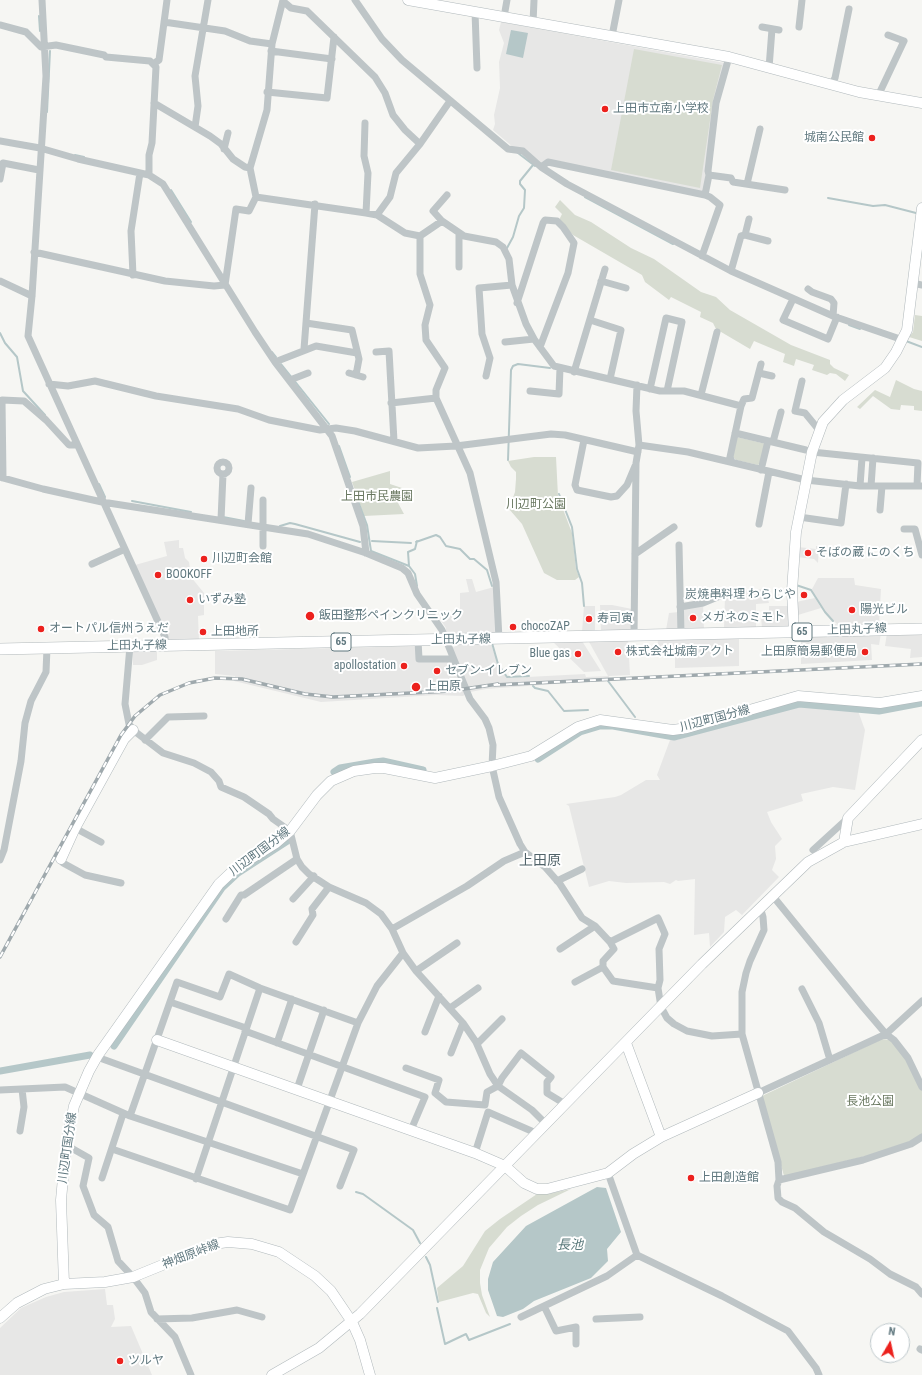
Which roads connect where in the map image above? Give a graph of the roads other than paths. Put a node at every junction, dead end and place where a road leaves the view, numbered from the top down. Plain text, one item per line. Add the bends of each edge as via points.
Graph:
1 (42, 0) edge
2 (167, 0) edge
3 (208, 0) edge
4 (355, 0) edge
5 (408, 0) edge
6 (508, 0) edge
7 (534, 0) edge
8 (619, 0) edge
9 (802, 0) edge
10 (283, 1) edge
11 (849, 9) dead end
12 (474, 12) junction
13 (504, 17) junction
14 (164, 22) junction
15 (533, 23) junction
16 (0, 25) edge
17 (762, 27) dead end
18 (799, 27) dead end
19 (203, 28) junction
20 (888, 35) dead end
21 (612, 36) junction
22 (334, 37) junction
23 (45, 47) junction
24 (272, 47) junction
25 (729, 58) junction
26 (332, 59) junction
27 (153, 64) junction
28 (477, 68) dead end
29 (769, 68) junction
30 (832, 85) junction
31 (267, 92) junction
32 (878, 96) junction
33 (450, 101) junction
34 (154, 103) junction
35 (922, 103) edge
36 (364, 123) dead end
37 (195, 127) junction
38 (760, 129) dead end
39 (228, 133) dead end
40 (0, 141) edge
41 (420, 144) junction
42 (40, 148) junction
43 (224, 149) junction
44 (541, 167) junction
45 (250, 168) junction
46 (39, 170) junction
47 (140, 173) junction
48 (149, 175) junction
49 (709, 175) junction
50 (0, 179) edge
51 (747, 184) junction
52 (785, 190) dead end
53 (447, 195) dead end
54 (705, 195) junction
55 (256, 197) junction
56 (316, 204) junction
57 (922, 208) edge
58 (366, 212) junction
59 (377, 215) junction
60 (748, 219) dead end
61 (442, 221) junction
62 (459, 234) junction
63 (745, 235) junction
64 (420, 236) junction
65 (768, 241) dead end
66 (34, 252) junction
67 (702, 256) junction
68 (459, 267) dead end
69 (605, 269) dead end
70 (731, 271) junction
71 (133, 275) junction
72 (0, 281) edge
73 (602, 281) junction
74 (918, 284) edge
75 (512, 285) junction
76 (225, 286) junction
77 (626, 288) dead end
78 (808, 289) dead end
79 (32, 296) junction
80 (793, 300) junction
81 (517, 303) junction
82 (835, 316) junction
83 (590, 320) junction
84 (306, 323) junction
85 (717, 332) dead end
86 (534, 339) junction
87 (903, 340) junction
88 (504, 342) dead end
89 (540, 347) junction
90 (304, 349) junction
91 (376, 352) dead end
92 (357, 353) junction
93 (275, 362) junction
94 (761, 364) dead end
95 (560, 368) junction
96 (574, 372) junction
97 (759, 372) junction
98 (308, 373) dead end
99 (356, 375) dead end
100 (486, 376) dead end
101 (772, 376) dead end
102 (610, 379) junction
103 (290, 380) junction
104 (802, 381) dead end
105 (49, 384) junction
106 (637, 385) junction
107 (650, 389) junction
108 (530, 391) dead end
109 (667, 391) junction
110 (701, 395) junction
111 (436, 398) junction
112 (391, 403) junction
113 (741, 406) junction
114 (781, 412) dead end
115 (328, 430) junction
116 (819, 430) junction
117 (735, 433) junction
118 (584, 440) junction
119 (394, 441) junction
120 (770, 441) junction
121 (77, 445) junction
122 (456, 446) junction
123 (638, 448) junction
124 (809, 451) junction
125 (862, 458) junction
126 (873, 458) junction
127 (732, 462) junction
128 (636, 463) junction
129 (761, 470) junction
130 (770, 472) junction
131 (223, 474) dead end
132 (1, 478) edge
133 (806, 480) junction
134 (846, 484) junction
135 (860, 486) junction
136 (871, 486) junction
137 (882, 486) junction
138 (920, 486) edge
139 (251, 488) dead end
140 (264, 500) dead end
141 (102, 502) junction
142 (880, 510) dead end
143 (221, 518) junction
144 (799, 518) junction
145 (248, 524) junction
146 (759, 524) dead end
147 (262, 527) junction
148 (674, 527) dead end
149 (904, 529) dead end
150 (679, 545) dead end
151 (263, 546) dead end
152 (125, 549) junction
153 (366, 553) junction
154 (635, 554) junction
155 (922, 555) edge
156 (92, 564) dead end
157 (732, 591) dead end
158 (680, 608) junction
159 (922, 629) edge
160 (794, 632) junction
161 (681, 634) junction
162 (634, 636) junction
163 (499, 639) junction
164 (418, 640) junction
165 (445, 640) junction
166 (165, 645) junction
167 (130, 646) junction
168 (47, 648) junction
169 (0, 649) edge
170 (452, 658) junction
171 (922, 696) edge
172 (204, 716) dead end
173 (133, 730) junction
174 (145, 740) junction
175 (922, 740) edge
176 (492, 766) junction
177 (848, 818) junction
178 (922, 824) edge
179 (75, 828) junction
180 (290, 831) junction
181 (101, 842) dead end
182 (844, 842) junction
183 (814, 850) dead end
184 (525, 852) junction
185 (297, 858) junction
186 (61, 859) joint
187 (0, 860) edge
188 (582, 869) dead end
189 (314, 876) junction
190 (557, 881) junction
191 (121, 883) dead end
192 (329, 887) junction
193 (772, 895) junction
194 (293, 899) dead end
195 (760, 907) junction
196 (226, 919) dead end
197 (595, 926) junction
198 (392, 930) junction
199 (296, 942) dead end
200 (610, 942) junction
201 (457, 943) dead end
202 (560, 948) dead end
203 (403, 952) junction
204 (604, 967) junction
205 (416, 971) junction
206 (575, 982) dead end
207 (260, 988) junction
208 (478, 988) dead end
209 (658, 988) junction
210 (802, 989) dead end
211 (439, 996) junction
212 (292, 999) junction
213 (922, 1001) edge
214 (170, 1002) junction
215 (661, 1006) junction
216 (450, 1008) junction
217 (324, 1010) junction
218 (502, 1019) dead end
219 (358, 1023) junction
220 (463, 1023) junction
221 (245, 1029) junction
222 (425, 1032) dead end
223 (742, 1034) junction
224 (886, 1034) junction
225 (156, 1040) junction
226 (626, 1042) junction
227 (277, 1043) junction
228 (477, 1044) junction
229 (451, 1053) dead end
230 (310, 1055) junction
231 (97, 1057) junction
232 (830, 1060) junction
233 (232, 1067) junction
234 (342, 1067) junction
235 (406, 1068) dead end
236 (144, 1075) junction
237 (498, 1086) junction
238 (922, 1087) edge
239 (22, 1089) junction
240 (296, 1089) junction
241 (0, 1090) edge
242 (79, 1093) junction
243 (758, 1093) junction
244 (330, 1101) junction
245 (221, 1103) junction
246 (565, 1104) junction
247 (123, 1114) junction
248 (130, 1116) junction
249 (546, 1124) junction
250 (412, 1130) junction
251 (20, 1131) dead end
252 (536, 1133) junction
253 (317, 1137) junction
254 (661, 1137) junction
255 (922, 1137) edge
256 (207, 1142) junction
257 (66, 1145) junction
258 (112, 1148) junction
259 (475, 1153) junction
260 (505, 1166) junction
261 (608, 1173) junction
262 (303, 1174) junction
263 (102, 1178) dead end
264 (196, 1179) junction
265 (779, 1180) junction
266 (340, 1186) dead end
267 (637, 1255) junction
268 (133, 1277) junction
269 (64, 1284) junction
270 (922, 1294) edge
271 (544, 1306) junction
272 (262, 1317) dead end
273 (521, 1317) dead end
274 (640, 1317) dead end
275 (0, 1318) edge
276 (157, 1318) junction
277 (596, 1319) dead end
278 (352, 1322) junction
279 (576, 1344) dead end
280 (191, 1375) edge
281 (272, 1375) edge
282 (370, 1375) edge
283 (819, 1375) edge

1 - 23 street
2 - 14 street
3 - 19 street
4 - 33 street via 382,39 402,60
5 - 12 street
6 - 13 street
7 - 15 street
8 - 21 street
9 - 18 street
10 - 22 street via 291,8 307,10
10 - 24 street
11 - 30 street
12 - 13 street
12 - 28 street
13 - 15 street
14 - 19 street
14 - 27 street via 159,60
15 - 21 street
16 - 23 street via 26,32 41,47
17 - 29 street via 775,30
19 - 24 street via 225,31
19 - 37 street via 195,76 198,106
20 - 32 street via 904,41
21 - 25 street
22 - 26 street
22 - 41 street via 375,77 385,93 393,115
23 - 27 street via 56,45 106,57 150,61
23 - 42 street via 46,76
24 - 26 street
24 - 31 street
25 - 29 street
25 - 49 street via 716,103
26 - 31 street via 327,98
27 - 34 street via 156,67
29 - 30 street
30 - 32 street
31 - 45 street via 265,117
32 - 35 street
33 - 41 street
33 - 44 street via 508,149 523,151
34 - 37 street
34 - 48 street
36 - 58 street via 364,156 368,173
37 - 43 street via 221,144
38 - 51 street
39 - 43 street
40 - 42 street
41 - 59 street via 396,172 390,197
42 - 46 street
42 - 47 street
43 - 45 street via 233,159
44 - 54 street via 548,162
44 - 67 street via 567,184
45 - 55 street
46 - 50 street via 3,163
46 - 66 street
47 - 48 street
47 - 71 street via 131,231
48 - 76 street via 163,184
49 - 51 street
49 - 54 street
51 - 52 street
53 - 61 street via 433,211
54 - 67 street via 720,205
55 - 56 street
55 - 76 street via 249,211 236,209
56 - 58 street
56 - 84 street
57 - 74 street
58 - 59 street
59 - 64 street via 405,233
60 - 63 street
61 - 62 street
61 - 64 street
62 - 68 street
62 - 75 street via 496,242 503,247 507,254
63 - 65 street
63 - 70 street via 740,236
64 - 111 street via 420,274 430,305 425,325 426,340 445,368 436,390
66 - 71 street
66 - 79 street
67 - 70 street
69 - 73 street
70 - 80 street
71 - 76 street via 165,281
72 - 79 street
73 - 77 street
73 - 83 street
74 - 87 street
75 - 81 street
75 - 100 street via 479,288 482,334 490,358
76 - 93 street
78 - 82 street via 831,299 834,303
79 - 105 street via 28,336
80 - 82 street
80 - 82 street via 783,320 828,339
81 - 86 street
81 - 89 street via 543,222 556,221 574,243 568,273
82 - 87 street
83 - 96 street
83 - 102 street via 621,330
84 - 90 street
84 - 92 street via 352,330
85 - 110 street
86 - 88 street
86 - 89 street
87 - 116 street via 885,368 830,413
89 - 95 street via 554,366
90 - 92 street via 316,346
90 - 93 street
91 - 112 street via 389,351
92 - 99 street via 359,359
93 - 103 street
94 - 97 street
95 - 96 street
95 - 108 street via 559,394
96 - 102 street
97 - 101 street
97 - 113 street via 752,398 744,399
98 - 103 street
102 - 106 street
103 - 115 street
104 - 116 street via 795,411 805,413
105 - 115 street via 68,386 94,381 156,396 238,409 269,420
105 - 121 street
106 - 107 street
106 - 123 street
107 - 109 street
107 - 109 street via 666,318 682,322
109 - 110 street
110 - 113 street
111 - 112 street
111 - 122 street
112 - 119 street
113 - 117 street
114 - 120 street
115 - 119 street via 336,428 355,431
115 - 153 street via 363,526
116 - 124 street
117 - 120 street
117 - 127 street via 730,456
118 - 122 street via 550,434
118 - 123 street
118 - 128 street via 574,485 577,490 616,496 627,485
119 - 122 street via 418,448
120 - 124 street
120 - 129 street
121 - 132 street via 69,445 24,401 2,400
121 - 141 street
122 - 163 street via 470,473 496,582
123 - 127 street via 688,452
123 - 128 street
124 - 125 street
124 - 133 street
125 - 126 street
125 - 135 street
126 - 136 street
126 - 138 street via 918,463
127 - 129 street
128 - 154 street
129 - 130 street
130 - 133 street
130 - 146 street
131 - 143 street
132 - 141 street
133 - 134 street
133 - 144 street
134 - 135 street
134 - 144 street via 841,523
135 - 136 street
136 - 137 street
137 - 138 street
137 - 142 street
139 - 145 street
140 - 147 street
141 - 143 street
141 - 152 street
143 - 145 street
144 - 160 street via 792,591
145 - 147 street
147 - 151 street
147 - 153 street via 308,534
148 - 154 street
149 - 155 street via 915,529
150 - 158 street
152 - 156 street
152 - 166 street via 165,637
153 - 165 street via 408,573 417,594 442,630
154 - 162 street
157 - 158 street via 703,603
158 - 161 street
159 - 160 main road, 上田丸子線 / 65
160 - 161 main road, 上田丸子線 / 65
161 - 162 main road, 上田丸子線 / 65
162 - 163 main road, 上田丸子線 / 65
163 - 165 main road, 上田丸子線 / 65
164 - 165 main road, 上田丸子線 / 65
164 - 166 main road, 上田丸子線 / 65
164 - 170 street via 419,660
165 - 170 street
166 - 167 main road, 上田丸子線 / 65
167 - 168 main road, 上田丸子線 / 65
167 - 173 street via 126,704 129,724
168 - 169 main road, 上田丸子線 / 65
168 - 187 street via 46,672 31,701 25,723 21,761
170 - 176 street via 470,699 486,719 493,744
171 - 176 street, 川辺町国分線 via 880,703 798,696 673,730 600,720 578,727 531,756
172 - 174 street via 168,717
173 - 174 street
173 - 179 street via 124,739
174 - 180 street via 163,753 194,763 211,772 221,787 244,797
175 - 177 street
176 - 180 street, 川辺町国分線 via 435,778 384,768 354,771 324,786
176 - 184 street via 499,797
177 - 182 street
177 - 183 street
178 - 182 street
179 - 181 street
179 - 186 street
180 - 185 street
180 - 231 street, 川辺町国分線 via 236,868 219,884
182 - 193 street via 808,862
184 - 190 street
184 - 198 street via 496,865 467,886
185 - 189 street via 302,867
185 - 196 street via 241,895
186 - 191 street via 63,863 85,875
188 - 190 street
189 - 192 street
189 - 194 street
190 - 197 street via 582,918
192 - 198 street via 366,903 381,914
192 - 199 street via 312,909 313,915
193 - 195 street
193 - 224 street
195 - 215 street
195 - 223 street via 764,930 750,961 744,986
197 - 200 street
197 - 202 street
198 - 203 street
200 - 204 street via 614,949 603,960
200 - 209 street via 658,918 665,934 659,948
201 - 205 street
203 - 205 street
203 - 219 street via 377,986
204 - 206 street
204 - 209 street via 613,981
205 - 211 street
207 - 212 street
207 - 214 street via 230,974 220,997 177,982
207 - 221 street
208 - 216 street
209 - 215 street
210 - 232 street via 819,1023
211 - 216 street
211 - 222 street
212 - 217 street
212 - 227 street
213 - 224 street
214 - 221 street
214 - 225 street
215 - 223 street via 667,1018 687,1031 712,1036
215 - 226 street
216 - 220 street
217 - 219 street
217 - 230 street
218 - 228 street
219 - 234 street
220 - 228 street
220 - 229 street
221 - 227 street
221 - 233 street
223 - 243 street
224 - 232 street
224 - 238 street via 908,1058
225 - 233 street
225 - 236 street
226 - 246 street
226 - 254 street
227 - 230 street
228 - 237 street
230 - 234 street
230 - 240 street
231 - 236 street
231 - 242 street, 川辺町国分線
232 - 243 street
233 - 240 street
233 - 245 street
234 - 244 street
234 - 250 street via 425,1097
235 - 237 street via 439,1080 435,1093 446,1102 485,1105 488,1092
236 - 245 street
236 - 248 street
237 - 246 street via 522,1054 551,1077 547,1082 547,1092
237 - 249 street via 532,1110
239 - 241 street
239 - 242 street via 59,1086
239 - 251 street via 24,1107
240 - 244 street
242 - 247 street
242 - 257 street, 川辺町国分線
243 - 254 street
243 - 265 street via 778,1162
244 - 250 street
244 - 253 street
245 - 253 street
245 - 256 street
246 - 249 street
247 - 248 street
247 - 258 street
248 - 256 street
249 - 252 street
250 - 259 street
252 - 259 street via 488,1112
252 - 260 street
253 - 262 street
253 - 266 street via 354,1150
254 - 261 street
255 - 265 street via 911,1144 863,1160
256 - 262 street
256 - 264 street
257 - 268 street via 89,1158 84,1186 94,1215 108,1227 118,1260
257 - 269 street, 川辺町国分線 via 61,1200
258 - 263 street
258 - 264 street
259 - 260 street
260 - 261 street via 524,1183 538,1189 547,1189
260 - 278 street
261 - 267 street
262 - 264 street via 290,1210
265 - 270 street via 776,1186 778,1198 782,1202 795,1208 824,1232 890,1274 916,1287
267 - 271 street via 607,1276
267 - 283 street via 788,1331
268 - 269 street, 神畑原峠線 via 105,1282
268 - 276 street via 145,1293 151,1312
268 - 278 street, 神畑原峠線 via 214,1244 252,1244 279,1252 315,1276 331,1291
269 - 275 street via 30,1295
271 - 273 street
271 - 279 street via 556,1331 576,1327
272 - 276 street via 237,1310 192,1318
274 - 277 street
276 - 280 street via 175,1337
278 - 281 street via 319,1348
278 - 282 street, 神畑原峠線

